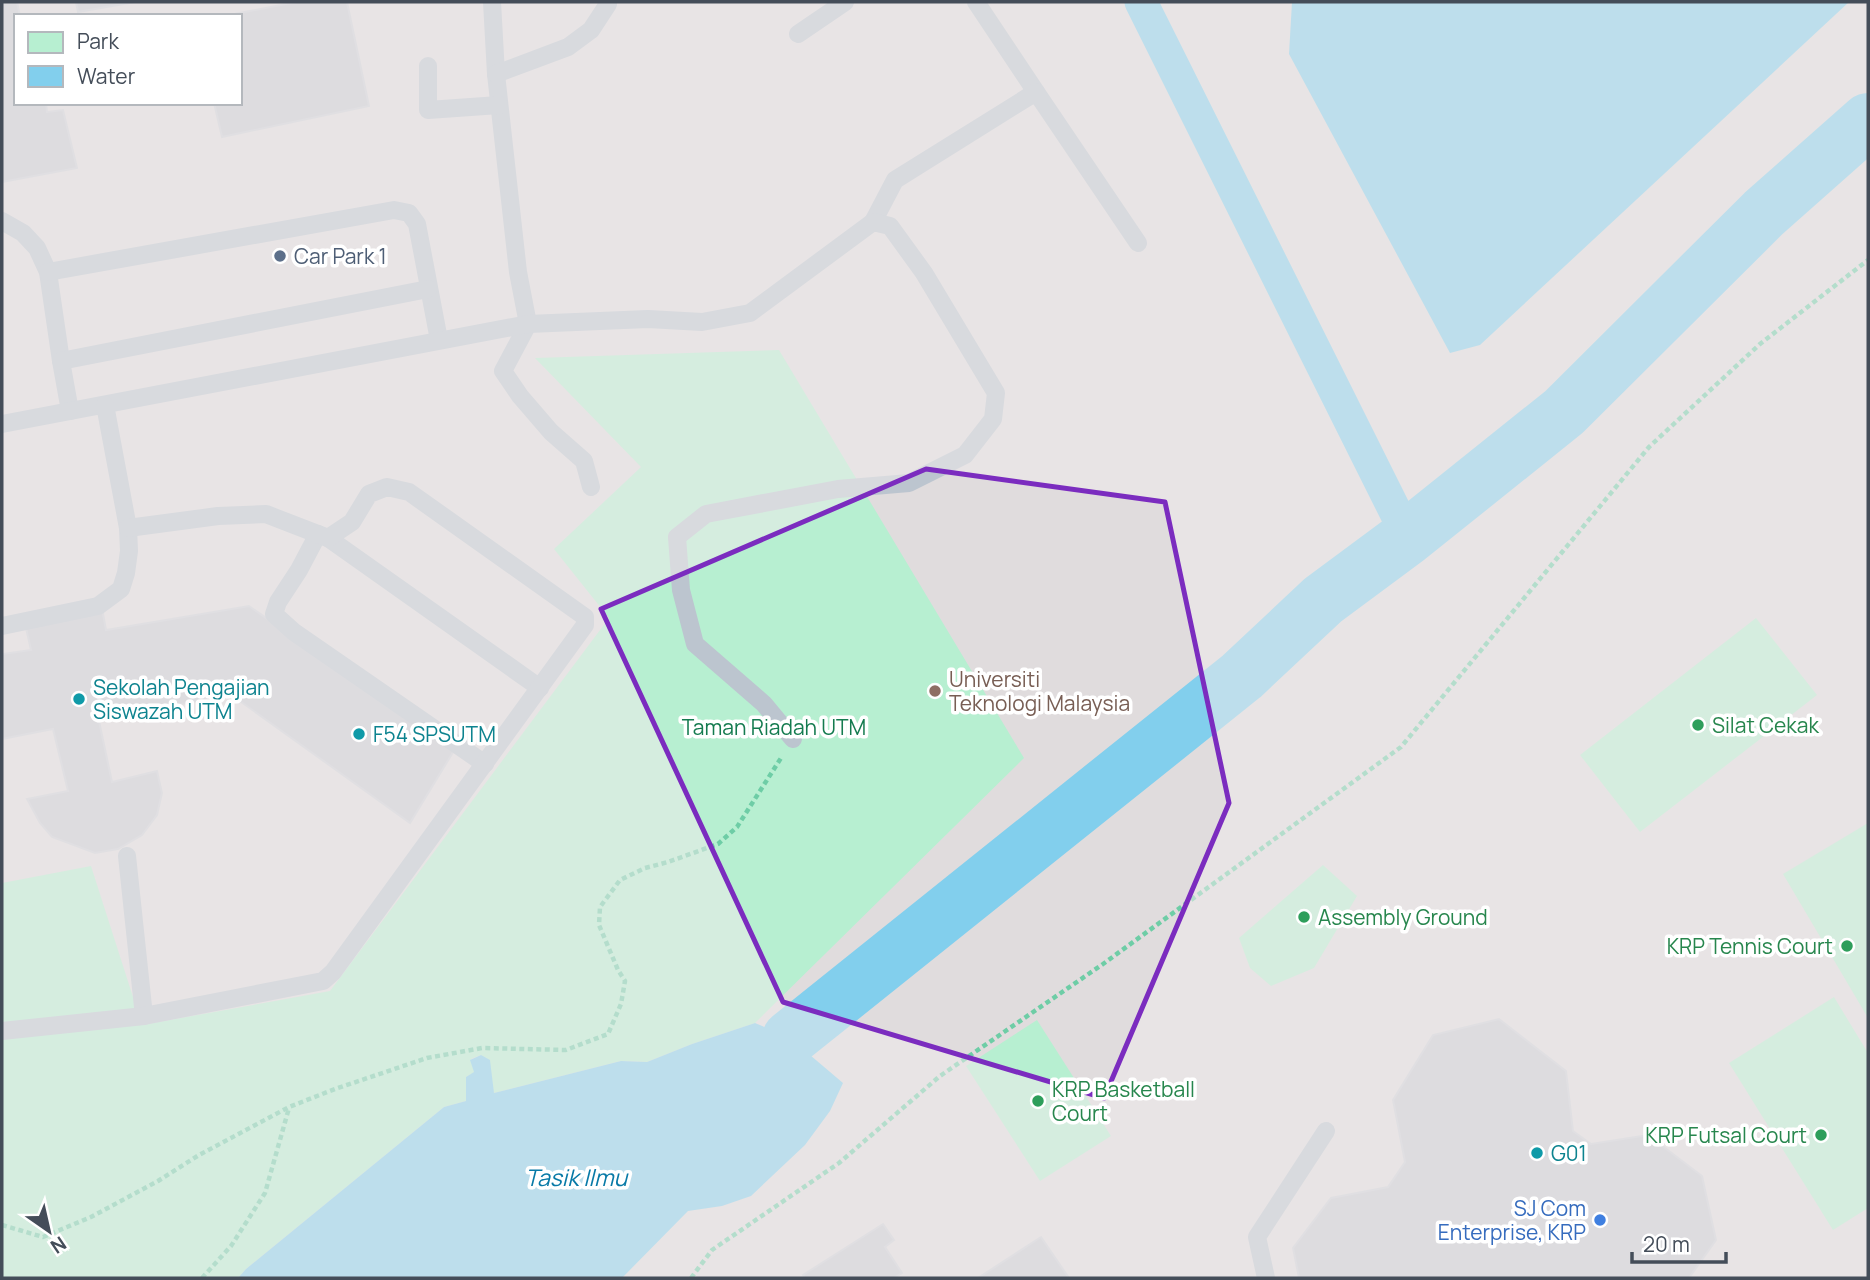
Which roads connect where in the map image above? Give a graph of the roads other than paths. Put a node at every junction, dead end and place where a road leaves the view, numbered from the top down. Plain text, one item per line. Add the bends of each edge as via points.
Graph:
1 (492, 2) edge
2 (607, 2) edge
3 (845, 2) edge
4 (976, 2) edge
5 (798, 34) dead end
6 (428, 66) dead end
7 (496, 74) junction
8 (1036, 92) junction
9 (499, 105) junction
10 (2, 222) edge
11 (873, 222) junction
12 (1138, 243) dead end
13 (48, 272) junction
14 (428, 289) junction
15 (528, 324) junction
16 (439, 340) junction
17 (61, 361) junction
18 (105, 405) junction
19 (70, 411) junction
20 (2, 424) edge
21 (591, 487) dead end
22 (128, 528) junction
23 (323, 536) junction
24 (2, 626) edge
25 (540, 688) junction
26 (793, 739) road end
27 (485, 764) junction
28 (127, 856) dead end
29 (144, 1016) junction
30 (2, 1031) edge
31 (1326, 1130) dead end
32 (1266, 1278) edge

1 - 7 lane
2 - 7 lane via 591,30 568,47
3 - 5 lane
4 - 8 lane
6 - 9 lane via 428,110
7 - 9 lane
8 - 11 lane via 895,180
8 - 12 lane
9 - 15 lane
10 - 13 lane via 23,233 37,248
11 - 15 lane via 750,313 702,322 648,319
11 - 26 lane via 890,226 924,273 996,393 993,419 965,455 909,483 838,489 706,514 677,537 681,590 695,644 764,704
13 - 14 lane via 394,210 409,213 417,224
13 - 17 lane
14 - 16 lane
14 - 17 lane
15 - 16 lane
15 - 21 lane via 503,371 551,432 584,461
16 - 18 lane
17 - 19 lane
18 - 19 lane
18 - 22 lane
19 - 20 lane
22 - 23 lane via 266,514
22 - 24 lane via 127,573 121,589 98,606
23 - 25 lane
23 - 25 lane via 352,522 369,494 387,487 409,492 584,617 585,625
23 - 27 lane via 274,614
25 - 27 lane
27 - 29 lane via 323,981
28 - 29 lane
29 - 30 lane
31 - 32 lane via 1257,1237

